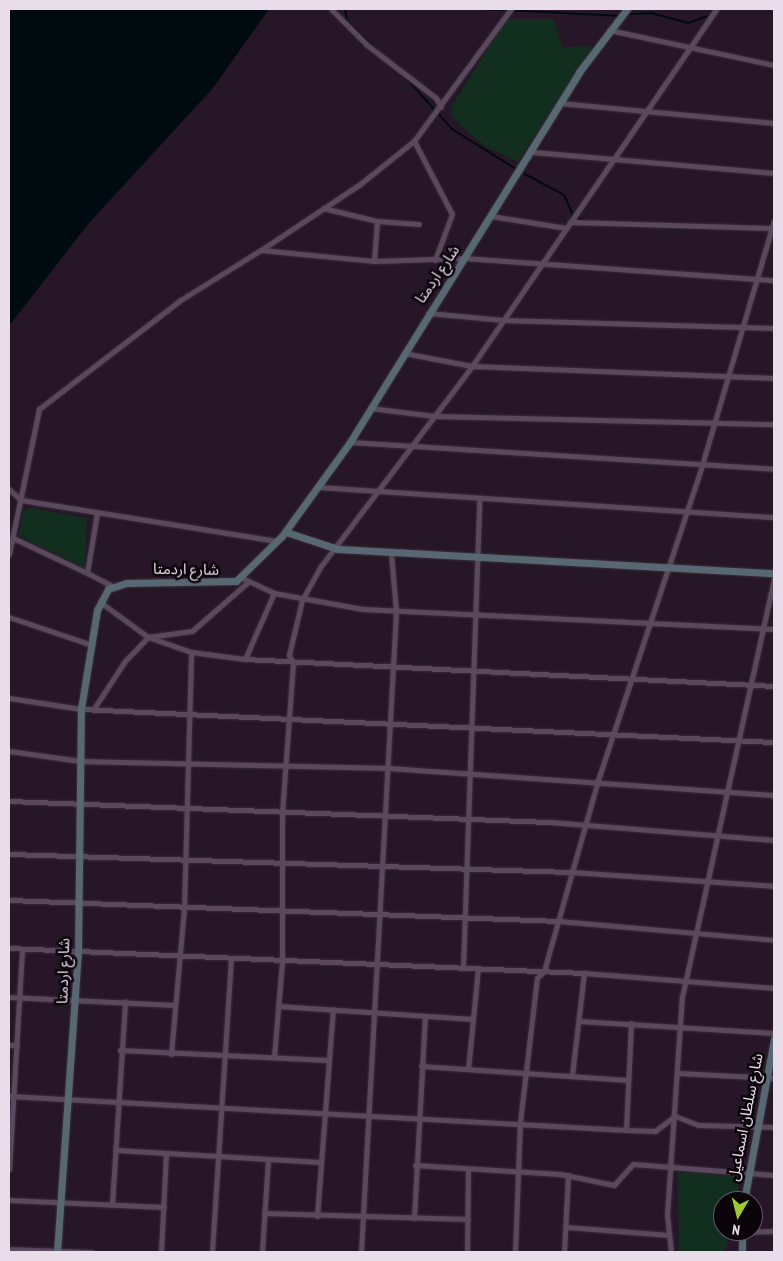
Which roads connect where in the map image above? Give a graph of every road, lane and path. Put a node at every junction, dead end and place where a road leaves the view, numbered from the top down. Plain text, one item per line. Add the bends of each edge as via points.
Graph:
1 (331, 9) edge
2 (511, 9) edge
3 (627, 9) edge
4 (716, 9) edge
5 (609, 30) junction
6 (688, 46) junction
7 (774, 65) edge
8 (559, 103) junction
9 (440, 107) junction
10 (644, 111) junction
11 (774, 123) edge
12 (414, 141) junction
13 (533, 152) junction
14 (611, 161) junction
15 (774, 173) edge
16 (323, 208) junction
17 (491, 216) junction
18 (774, 221) edge
19 (377, 222) junction
20 (570, 222) junction
21 (419, 224) dead end
22 (566, 228) junction
23 (773, 228) edge
24 (261, 250) junction
25 (464, 258) junction
26 (435, 260) junction
27 (374, 261) junction
28 (539, 263) junction
29 (756, 279) junction
30 (774, 280) edge
31 (428, 313) junction
32 (503, 320) junction
33 (743, 328) junction
34 (774, 328) edge
35 (402, 352) junction
36 (472, 366) junction
37 (726, 375) junction
38 (774, 378) edge
39 (370, 408) junction
40 (435, 416) junction
41 (713, 422) junction
42 (774, 424) edge
43 (350, 442) junction
44 (413, 446) junction
45 (702, 465) junction
46 (774, 469) edge
47 (318, 487) junction
48 (9, 489) edge
49 (380, 491) junction
50 (21, 500) junction
51 (479, 501) junction
52 (97, 513) junction
53 (686, 513) junction
54 (774, 517) edge
55 (286, 532) junction
56 (13, 538) junction
57 (278, 541) junction
58 (338, 549) junction
59 (9, 554) edge
60 (391, 554) junction
61 (475, 559) junction
62 (669, 567) junction
63 (88, 572) junction
64 (774, 573) edge
65 (774, 577) edge
66 (245, 580) junction
67 (113, 586) junction
68 (274, 593) junction
69 (302, 600) junction
70 (100, 602) junction
71 (396, 611) junction
72 (474, 615) junction
73 (9, 616) edge
74 (650, 626) junction
75 (763, 629) junction
76 (774, 629) edge
77 (148, 637) junction
78 (88, 644) junction
79 (191, 652) junction
80 (245, 659) junction
81 (293, 662) junction
82 (392, 669) junction
83 (473, 674) junction
84 (631, 679) junction
85 (750, 685) junction
86 (774, 686) edge
87 (9, 698) edge
88 (82, 709) junction
89 (93, 710) junction
90 (188, 714) junction
91 (288, 716) junction
92 (391, 722) junction
93 (471, 724) junction
94 (613, 733) junction
95 (737, 739) junction
96 (774, 742) edge
97 (9, 751) edge
98 (80, 761) junction
99 (186, 763) junction
100 (287, 765) junction
101 (387, 768) junction
102 (470, 774) junction
103 (598, 780) junction
104 (726, 791) junction
105 (774, 795) edge
106 (9, 801) edge
107 (79, 806) junction
108 (186, 811) junction
109 (282, 813) junction
110 (385, 818) junction
111 (470, 820) junction
112 (584, 825) junction
113 (717, 834) junction
114 (774, 840) edge
115 (9, 854) edge
116 (79, 860) junction
117 (184, 861) junction
118 (283, 862) junction
119 (384, 867) junction
120 (466, 870) junction
121 (570, 872) junction
122 (707, 882) junction
123 (774, 886) edge
124 (9, 900) edge
125 (78, 904) junction
126 (184, 908) junction
127 (282, 911) junction
128 (382, 917) junction
129 (465, 919) junction
130 (558, 921) junction
131 (698, 930) junction
132 (774, 940) edge
133 (9, 948) edge
134 (22, 949) junction
135 (78, 951) junction
136 (179, 956) junction
137 (231, 960) junction
138 (282, 962) junction
139 (380, 964) junction
140 (463, 968) junction
141 (478, 968) junction
142 (544, 971) junction
143 (584, 973) junction
144 (686, 980) junction
145 (774, 988) edge
146 (9, 997) edge
147 (20, 997) junction
148 (76, 998) junction
149 (126, 1001) junction
150 (175, 1005) junction
151 (278, 1006) junction
152 (333, 1010) junction
153 (378, 1012) junction
154 (425, 1016) junction
155 (473, 1019) junction
156 (579, 1021) junction
157 (631, 1023) junction
158 (681, 1024) junction
159 (774, 1033) edge
160 (774, 1039) edge
161 (9, 1045) edge
162 (17, 1045) junction
163 (120, 1050) junction
164 (171, 1054) junction
165 (225, 1057) junction
166 (274, 1057) junction
167 (327, 1060) junction
168 (421, 1066) junction
169 (468, 1069) junction
170 (525, 1072) junction
171 (678, 1073) junction
172 (572, 1075) junction
173 (770, 1078) edge
174 (628, 1080) junction
175 (10, 1096) edge
176 (68, 1099) junction
177 (118, 1100) junction
178 (220, 1106) junction
179 (323, 1110) junction
180 (372, 1113) junction
181 (420, 1116) junction
182 (675, 1116) junction
183 (520, 1122) junction
184 (757, 1127) junction
185 (774, 1127) edge
186 (626, 1130) junction
187 (9, 1148) edge
188 (116, 1150) junction
189 (166, 1153) junction
190 (219, 1156) junction
191 (268, 1159) junction
192 (320, 1162) junction
193 (415, 1165) junction
194 (673, 1168) junction
195 (9, 1169) edge
196 (468, 1170) junction
197 (521, 1172) junction
198 (752, 1173) junction
199 (774, 1175) edge
200 (568, 1176) junction
201 (747, 1191) edge
202 (9, 1200) edge
203 (61, 1200) junction
204 (112, 1204) junction
205 (164, 1207) junction
206 (264, 1213) junction
207 (317, 1216) junction
208 (363, 1217) junction
209 (414, 1218) junction
210 (468, 1219) junction
211 (567, 1227) junction
212 (668, 1235) junction
213 (9, 1249) edge
214 (57, 1251) edge
215 (92, 1252) edge
216 (161, 1252) edge
217 (212, 1252) edge
218 (262, 1252) edge
219 (361, 1252) edge
220 (467, 1252) edge
221 (515, 1252) edge
222 (564, 1252) edge
223 (671, 1252) edge

1 - 9 street via 367,45 436,98
2 - 9 street
3 - 5 main road, شارع اردمتا
4 - 6 street
5 - 6 street
5 - 8 main road, شارع اردمتا
6 - 7 street
6 - 10 street
8 - 10 street
8 - 13 main road, شارع اردمتا
9 - 12 street
10 - 11 street
10 - 14 street
12 - 16 street
12 - 26 street via 452,214
13 - 14 street
13 - 17 main road, شارع اردمتا
14 - 15 street
14 - 20 street
16 - 19 street
16 - 24 street
17 - 22 street
17 - 25 main road, شارع اردمتا
18 - 23 street
19 - 21 street
19 - 27 street
20 - 22 street
20 - 23 street
22 - 28 street
23 - 29 street
24 - 27 street
24 - 50 street via 179,301 39,409
25 - 26 street
25 - 28 street
25 - 31 main road, شارع اردمتا
26 - 27 street
28 - 29 street
28 - 32 street
29 - 30 street
29 - 33 street
31 - 32 street
31 - 35 main road, شارع اردمتا
32 - 33 street
32 - 36 street
33 - 34 street
33 - 37 street
35 - 36 street
35 - 39 main road, شارع اردمتا
36 - 37 street
36 - 40 street
37 - 38 street
37 - 41 street
39 - 40 street
39 - 43 main road, شارع اردمتا
40 - 41 street
40 - 44 street
41 - 42 street
41 - 45 street
43 - 44 street
43 - 47 main road, شارع اردمتا
44 - 45 street
44 - 49 street
45 - 46 street
45 - 53 street
47 - 49 street
47 - 55 main road, شارع اردمتا
48 - 50 street
49 - 51 street
49 - 58 street
50 - 52 street
50 - 56 street
51 - 53 street
51 - 61 street
52 - 57 street
52 - 63 street
53 - 54 street
53 - 62 street
55 - 57 main road, شارع اردمتا
55 - 58 main road
56 - 59 street
56 - 63 street
57 - 66 main road, شارع اردمتا
58 - 60 main road
58 - 69 street via 321,566
60 - 61 main road
60 - 71 street
61 - 62 main road
61 - 72 street
62 - 64 main road
62 - 74 street
63 - 67 street
65 - 75 street
66 - 67 main road, شارع اردمتا via 219,584 135,582
66 - 68 street
66 - 77 street via 192,631
67 - 70 main road, شارع اردمتا
68 - 69 street
68 - 80 street
69 - 71 street
69 - 81 street via 289,655
70 - 77 street
70 - 78 main road, شارع اردمتا
71 - 72 street
71 - 82 street
72 - 74 street
72 - 83 street
73 - 78 street
74 - 75 street
74 - 84 street
75 - 76 street
75 - 85 street
77 - 79 street
77 - 89 street via 125,661
78 - 88 main road, شارع اردمتا
79 - 80 street
79 - 90 street
80 - 81 street
81 - 82 street
81 - 91 street
82 - 83 street
82 - 92 street
83 - 84 street
83 - 93 street
84 - 85 street
84 - 94 street
85 - 86 street
85 - 95 street
87 - 88 street
88 - 89 street
88 - 98 main road, شارع اردمتا
89 - 90 street
90 - 91 street
90 - 99 street
91 - 92 street
91 - 100 street
92 - 93 street
92 - 101 street
93 - 94 street
93 - 102 street
94 - 95 street
94 - 103 street
95 - 96 street
95 - 104 street
97 - 98 street
98 - 99 street
98 - 107 main road, شارع اردمتا
99 - 100 street
99 - 108 street
100 - 101 street
100 - 109 street
101 - 102 street
101 - 110 street
102 - 103 street
102 - 111 street
103 - 104 street
103 - 112 street
104 - 105 street
104 - 113 street
106 - 107 street
107 - 108 street
107 - 116 main road, شارع اردمتا
108 - 109 street
108 - 117 street
109 - 110 street
109 - 118 street
110 - 111 street
110 - 119 street
111 - 112 street
111 - 120 street
112 - 113 street
112 - 121 street
113 - 114 street
113 - 122 street
115 - 116 street
116 - 117 street
116 - 125 main road, شارع اردمتا
117 - 118 street
117 - 126 street
118 - 119 street
118 - 127 street
119 - 120 street
119 - 128 street
120 - 121 street
120 - 129 street
121 - 122 street
121 - 130 street
122 - 123 street
122 - 131 street
124 - 125 street
125 - 126 street
125 - 135 main road, شارع اردمتا
126 - 127 street
126 - 136 street
127 - 128 street
127 - 138 street
128 - 129 street
128 - 139 street
129 - 130 street
129 - 140 street
130 - 131 street
130 - 142 street
131 - 132 street
131 - 144 street
133 - 134 street
134 - 135 street
134 - 147 street
135 - 136 street
135 - 148 main road, شارع اردمتا
136 - 137 street
136 - 150 street
137 - 138 street
137 - 165 street
138 - 139 street
138 - 151 street
139 - 140 street
139 - 153 street
140 - 141 street
141 - 142 street
141 - 155 street
142 - 143 street
142 - 170 street via 537,978
143 - 144 street
143 - 156 street
144 - 145 street
144 - 158 street
146 - 147 street
147 - 148 street
147 - 162 street
148 - 149 street
148 - 176 main road, شارع اردمتا
149 - 150 street
149 - 163 street
150 - 164 street
151 - 152 street
151 - 166 street
152 - 153 street
152 - 167 street
153 - 154 street
153 - 180 street
154 - 155 street
154 - 168 street
155 - 169 street
156 - 157 street
156 - 172 street
157 - 158 street
157 - 174 street
158 - 159 street
158 - 171 street
160 - 173 main road, شارع سلطان اسماعيل
161 - 162 street
162 - 175 street
163 - 164 street
163 - 177 street
164 - 165 street
165 - 166 street
165 - 178 street
166 - 167 street
167 - 179 street
168 - 169 street
168 - 181 street
169 - 170 street
170 - 172 street
170 - 183 street
171 - 173 street
171 - 182 street
172 - 174 street
173 - 184 main road, شارع سلطان اسماعيل
174 - 186 street
175 - 176 street
175 - 187 street
176 - 177 street
176 - 203 main road, شارع اردمتا
177 - 178 street
177 - 188 street
178 - 179 street
178 - 190 street
179 - 180 street
179 - 192 street
180 - 181 street
180 - 208 street
181 - 183 street
181 - 193 street
182 - 184 street via 698,1125
182 - 186 street via 655,1131
182 - 194 street
183 - 186 street
183 - 197 street
184 - 185 street
184 - 198 main road, شارع سلطان اسماعيل
187 - 195 street
188 - 189 street
188 - 204 street
189 - 190 street
189 - 205 street
190 - 191 street
190 - 217 street
191 - 192 street
191 - 206 street
192 - 207 street
193 - 196 street
193 - 209 street
194 - 198 street
194 - 200 street via 633,1164 614,1185
194 - 212 street
196 - 197 street
196 - 210 street
197 - 200 street
197 - 221 street
198 - 199 street
198 - 201 main road, شارع سلطان اسماعيل
200 - 211 street
202 - 203 street
203 - 204 street
203 - 214 main road, شارع اردمتا
204 - 205 street
205 - 216 street
206 - 207 street
206 - 218 street
207 - 208 street
208 - 209 street
208 - 219 street
209 - 210 street
210 - 220 street
211 - 212 street
211 - 222 street
212 - 223 street
213 - 214 street
214 - 215 street

